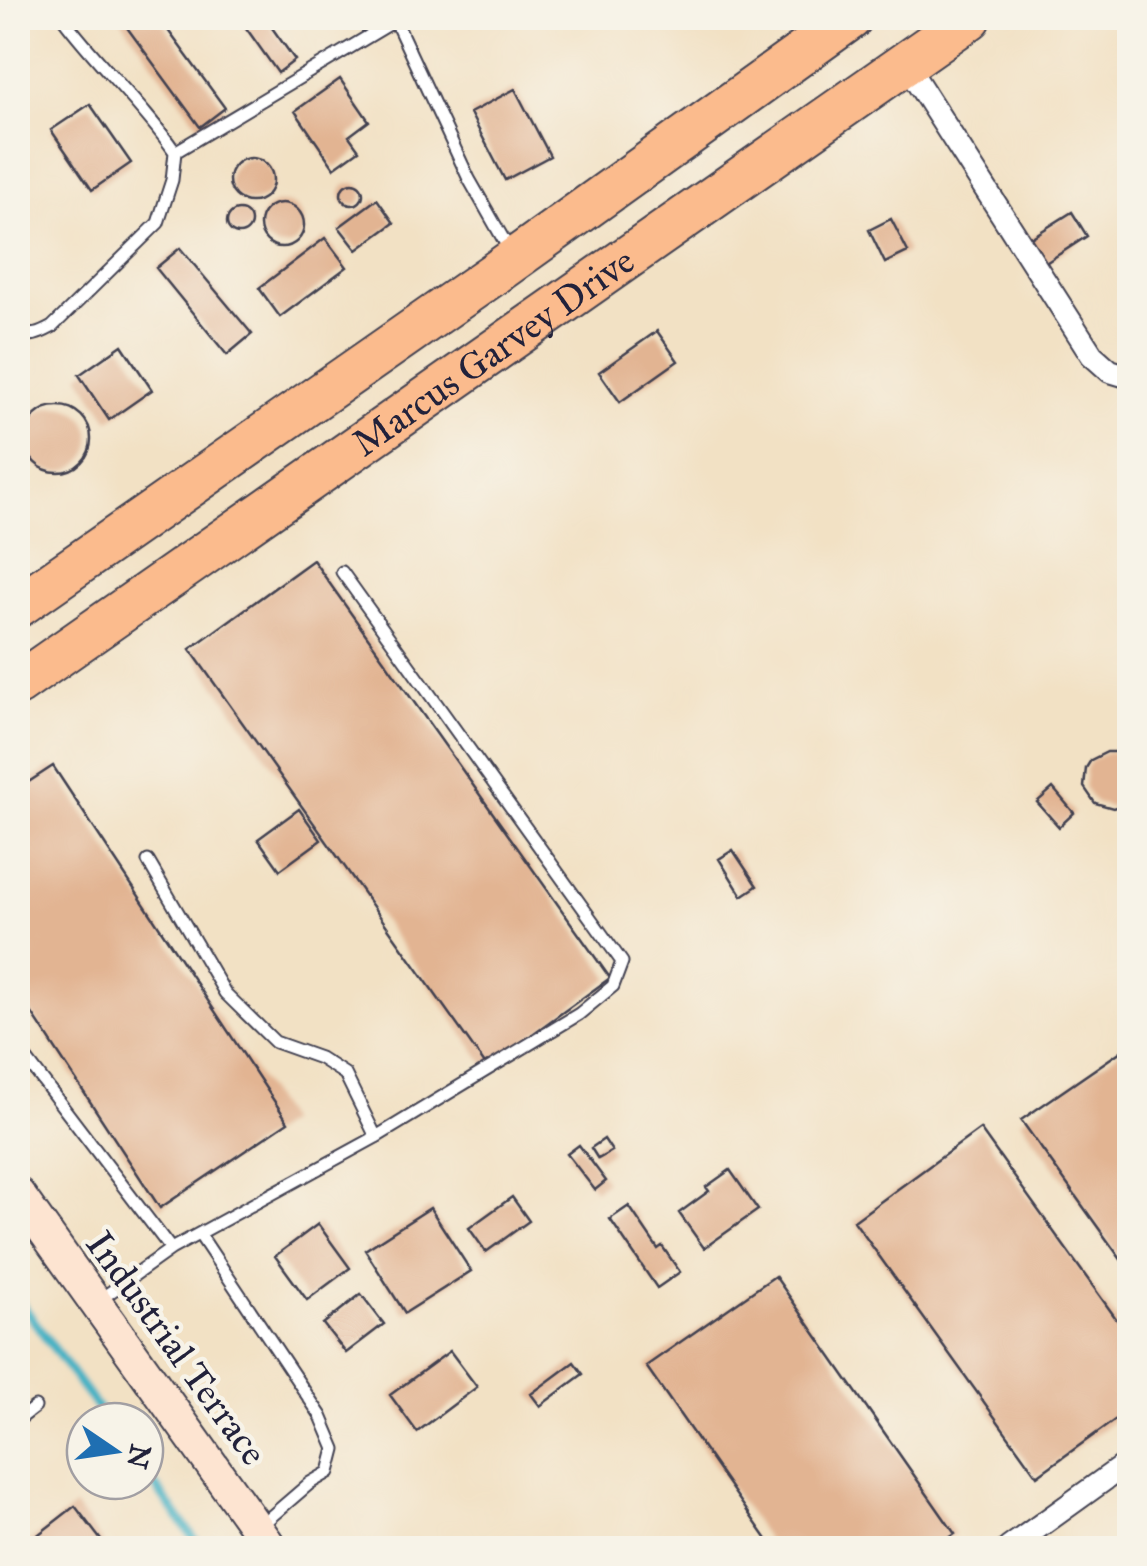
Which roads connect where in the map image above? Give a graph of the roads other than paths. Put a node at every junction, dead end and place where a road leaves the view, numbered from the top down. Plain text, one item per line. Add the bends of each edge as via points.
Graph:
1 (64, 18) edge
2 (851, 18) edge
3 (970, 18) edge
4 (395, 19) edge
5 (905, 63) junction
6 (175, 152) junction
7 (514, 259) junction
8 (20, 337) edge
9 (1130, 376) edge
10 (342, 572) dead end
11 (18, 606) edge
12 (18, 684) edge
13 (148, 861) dead end
14 (18, 1048) edge
15 (376, 1137) junction
16 (18, 1194) edge
17 (200, 1234) junction
18 (171, 1250) junction
19 (95, 1302) junction
20 (35, 1406) dead end
21 (18, 1420) edge
22 (1130, 1462) edge
23 (264, 1538) edge
24 (1009, 1548) edge

1 - 6 lane
2 - 7 highway, Marcus Garvey Drive
3 - 5 highway, Marcus Garvey Drive
4 - 6 lane
4 - 7 lane
5 - 9 street via 1092,355 1110,371
5 - 12 highway, Marcus Garvey Drive
6 - 8 lane via 158,223 52,327
7 - 11 highway, Marcus Garvey Drive
10 - 15 lane via 622,962 613,986 580,1014
13 - 15 lane via 225,994 275,1042 345,1074
14 - 18 lane
15 - 17 lane
16 - 19 street, Industrial Terrace
17 - 18 lane
17 - 23 lane via 321,1416 335,1448 328,1472 310,1483
18 - 19 lane
19 - 23 street, Industrial Terrace
20 - 21 lane
22 - 24 street

